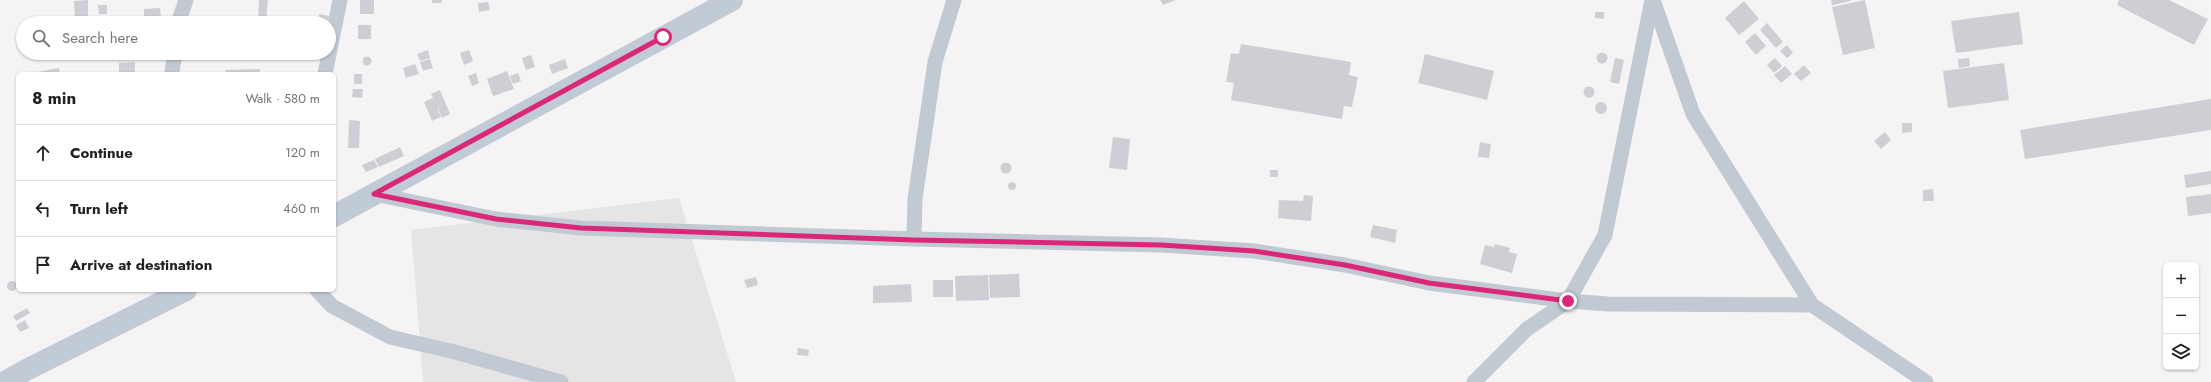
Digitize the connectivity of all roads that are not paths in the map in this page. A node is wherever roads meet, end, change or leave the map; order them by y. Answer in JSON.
{"nodes":[{"id":1,"x":186,"y":0,"type":"edge"},
{"id":2,"x":340,"y":0,"type":"edge"},
{"id":3,"x":732,"y":0,"type":"edge"},
{"id":4,"x":954,"y":0,"type":"edge"},
{"id":5,"x":1652,"y":0,"type":"edge"},
{"id":6,"x":180,"y":16,"type":"edge"},
{"id":7,"x":336,"y":20,"type":"edge"},
{"id":8,"x":173,"y":60,"type":"edge"},
{"id":9,"x":328,"y":60,"type":"edge"},
{"id":10,"x":172,"y":72,"type":"dead end"},
{"id":11,"x":325,"y":72,"type":"edge"},
{"id":12,"x":374,"y":194,"type":"junction"},
{"id":13,"x":336,"y":215,"type":"edge"},
{"id":14,"x":914,"y":240,"type":"junction"},
{"id":15,"x":182,"y":292,"type":"edge"},
{"id":16,"x":319,"y":292,"type":"edge"},
{"id":17,"x":1568,"y":301,"type":"junction"},
{"id":18,"x":1812,"y":305,"type":"junction"},
{"id":19,"x":5,"y":382,"type":"edge"},
{"id":20,"x":561,"y":382,"type":"edge"},
{"id":21,"x":1474,"y":382,"type":"edge"},
{"id":22,"x":1926,"y":382,"type":"edge"}],
"edges":[{"from":1,"to":6,"type":"street"},
{"from":2,"to":7,"type":"street"},
{"from":3,"to":12,"type":"main road"},
{"from":4,"to":14,"type":"street"},
{"from":5,"to":17,"type":"street"},
{"from":5,"to":18,"type":"street"},
{"from":8,"to":10,"type":"street"},
{"from":9,"to":11,"type":"street"},
{"from":12,"to":13,"type":"main road"},
{"from":12,"to":14,"type":"street"},
{"from":14,"to":17,"type":"street"},
{"from":15,"to":19,"type":"main road"},
{"from":16,"to":20,"type":"street"},
{"from":17,"to":18,"type":"street"},
{"from":17,"to":21,"type":"street"},
{"from":18,"to":22,"type":"street"}]}
